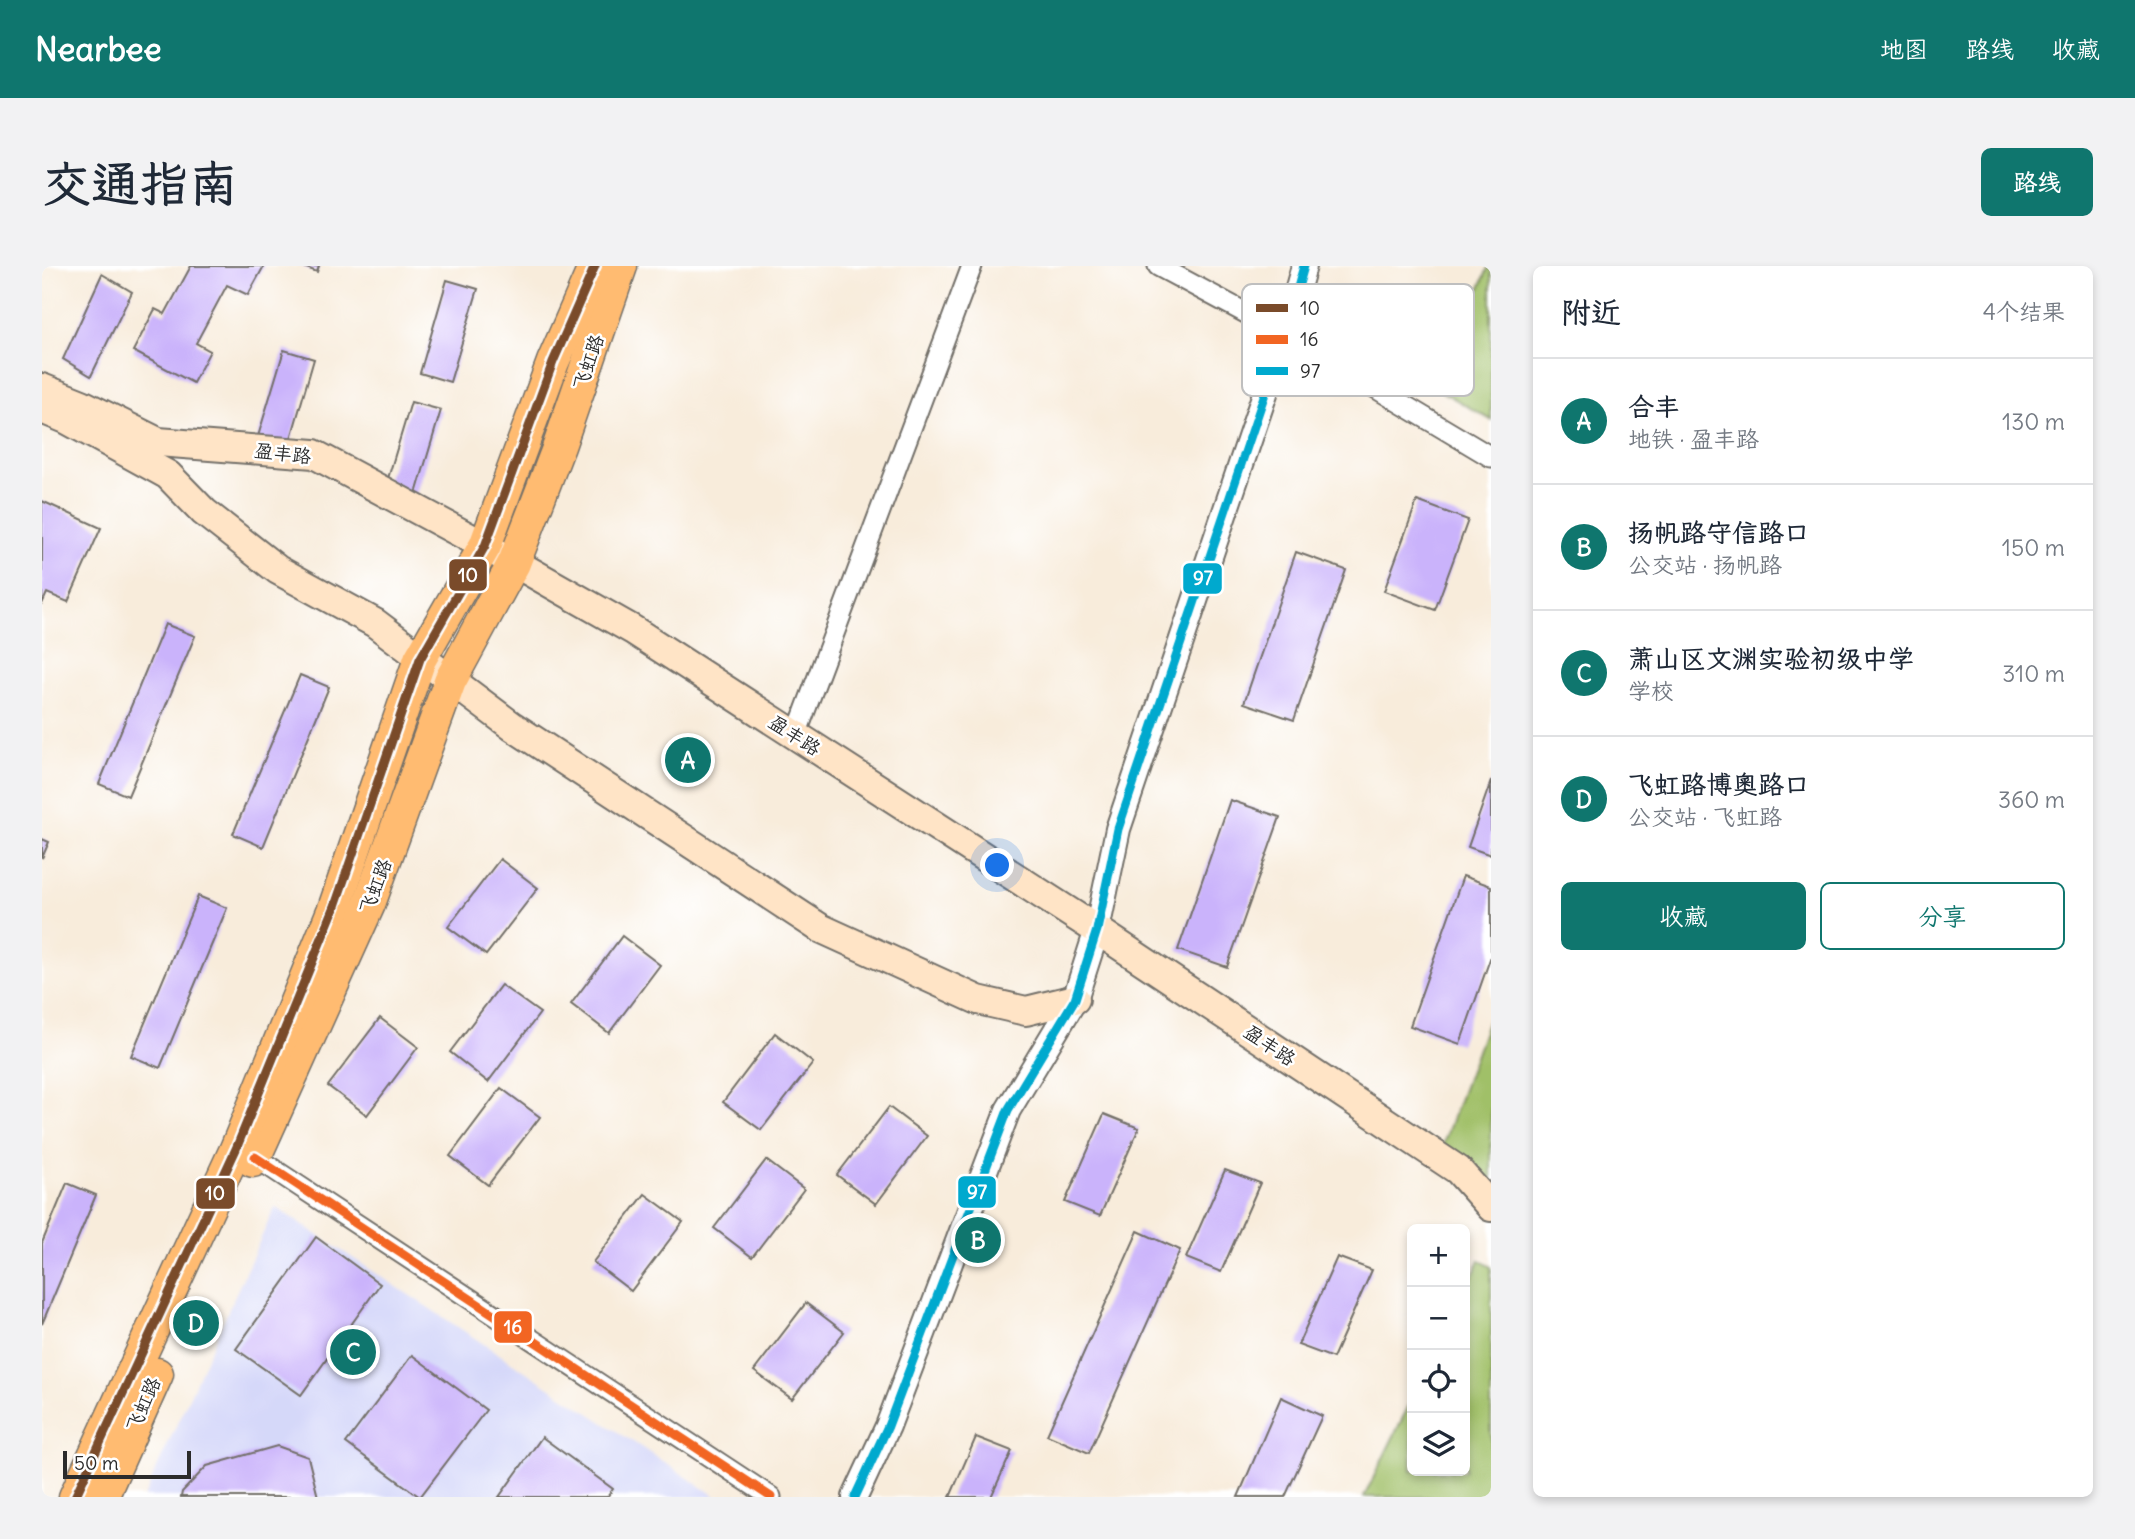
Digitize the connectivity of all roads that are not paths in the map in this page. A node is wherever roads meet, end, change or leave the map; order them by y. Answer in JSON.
{"nodes":[{"id":1,"x":595,"y":266,"type":"edge"},
{"id":2,"x":621,"y":266,"type":"edge"},
{"id":3,"x":972,"y":266,"type":"edge"},
{"id":4,"x":1158,"y":266,"type":"edge"},
{"id":5,"x":1304,"y":266,"type":"edge"},
{"id":6,"x":1299,"y":284,"type":"edge"},
{"id":7,"x":1242,"y":311,"type":"edge"},
{"id":8,"x":42,"y":388,"type":"edge"},
{"id":9,"x":1265,"y":396,"type":"edge"},
{"id":10,"x":1389,"y":396,"type":"edge"},
{"id":11,"x":42,"y":410,"type":"edge"},
{"id":12,"x":1491,"y":457,"type":"edge"},
{"id":13,"x":485,"y":546,"type":"junction"},
{"id":14,"x":514,"y":563,"type":"junction"},
{"id":15,"x":420,"y":659,"type":"junction"},
{"id":16,"x":450,"y":681,"type":"junction"},
{"id":17,"x":796,"y":735,"type":"junction"},
{"id":18,"x":1097,"y":930,"type":"junction"},
{"id":19,"x":1075,"y":999,"type":"junction"},
{"id":20,"x":255,"y":1157,"type":"junction"},
{"id":21,"x":1491,"y":1207,"type":"edge"},
{"id":22,"x":75,"y":1497,"type":"edge"},
{"id":23,"x":102,"y":1497,"type":"edge"},
{"id":24,"x":771,"y":1497,"type":"edge"},
{"id":25,"x":855,"y":1497,"type":"edge"}],
"edges":[{"from":1,"to":13,"type":"main road","name":"飞虹路"},
{"from":2,"to":14,"type":"main road","name":"飞虹路"},
{"from":3,"to":17,"type":"street"},
{"from":4,"to":7,"type":"street"},
{"from":5,"to":6,"type":"street"},
{"from":8,"to":13,"type":"main road","name":"盈丰路"},
{"from":9,"to":18,"type":"street"},
{"from":10,"to":12,"type":"street"},
{"from":11,"to":15,"type":"main road"},
{"from":13,"to":14,"type":"main road","name":"盈丰路"},
{"from":13,"to":15,"type":"main road","name":"飞虹路"},
{"from":14,"to":16,"type":"main road","name":"飞虹路"},
{"from":14,"to":17,"type":"main road","name":"盈丰路"},
{"from":15,"to":16,"type":"main road"},
{"from":15,"to":22,"type":"main road","name":"飞虹路"},
{"from":16,"to":19,"type":"main road"},
{"from":16,"to":20,"type":"main road","name":"飞虹路"},
{"from":17,"to":18,"type":"main road","name":"盈丰路"},
{"from":18,"to":19,"type":"street"},
{"from":18,"to":21,"type":"main road","name":"盈丰路"},
{"from":19,"to":25,"type":"street"},
{"from":20,"to":23,"type":"main road","name":"飞虹路"},
{"from":20,"to":24,"type":"street"}]}
